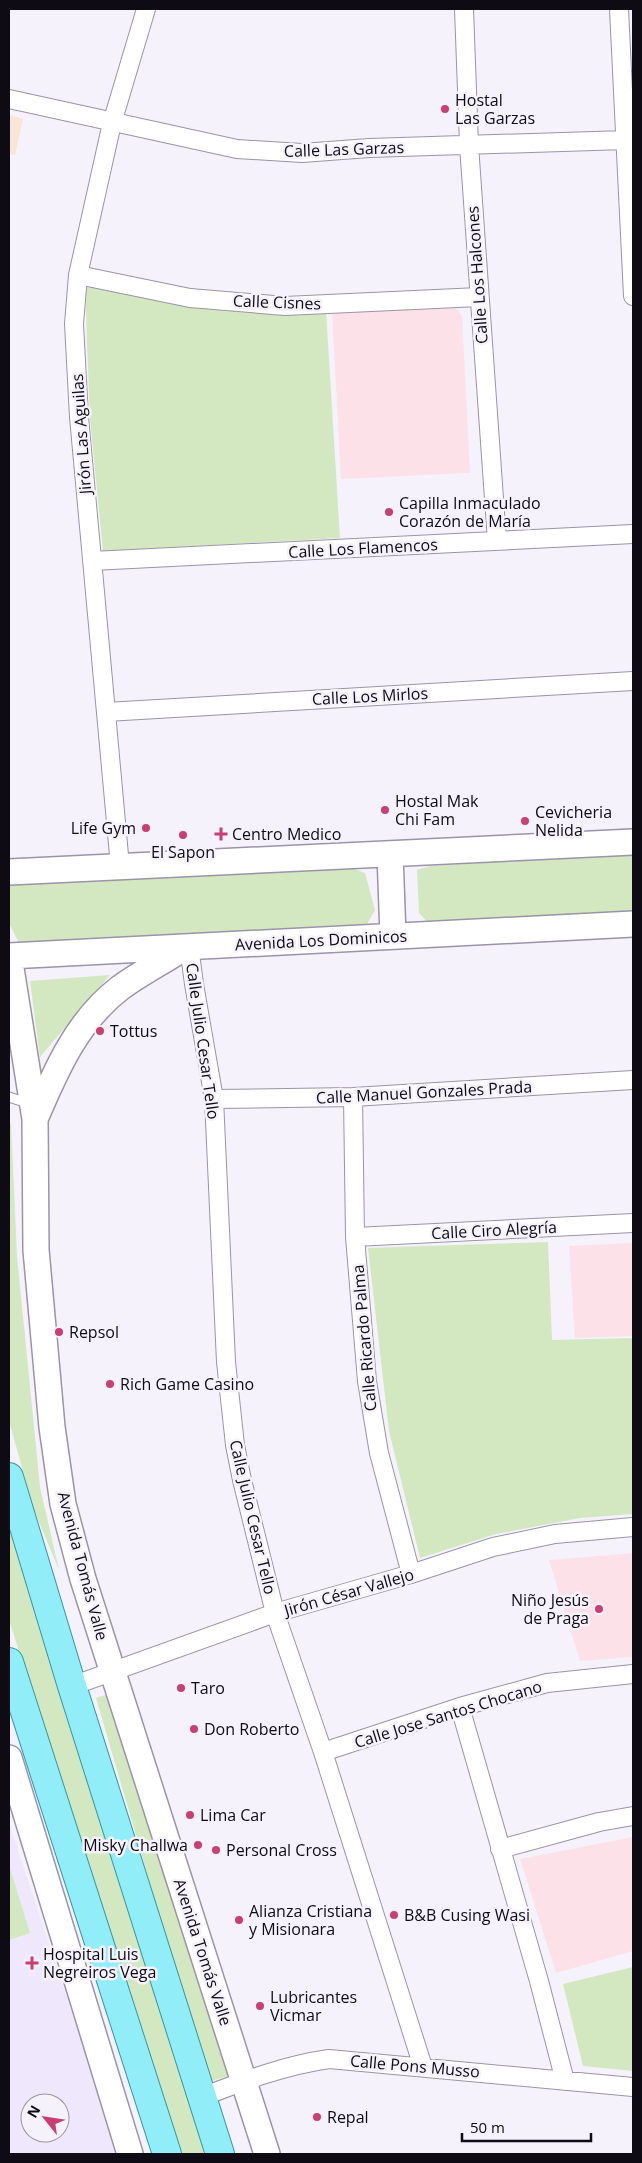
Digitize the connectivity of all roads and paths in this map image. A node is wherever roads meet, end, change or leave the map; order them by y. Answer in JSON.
{"nodes":[{"id":1,"x":146,"y":9,"type":"edge"},
{"id":2,"x":464,"y":9,"type":"edge"},
{"id":3,"x":618,"y":9,"type":"edge"},
{"id":4,"x":9,"y":99,"type":"edge"},
{"id":5,"x":112,"y":123,"type":"junction"},
{"id":6,"x":625,"y":140,"type":"junction"},
{"id":7,"x":469,"y":145,"type":"junction"},
{"id":8,"x":78,"y":275,"type":"junction"},
{"id":9,"x":633,"y":290,"type":"edge"},
{"id":10,"x":633,"y":296,"type":"edge"},
{"id":11,"x":479,"y":297,"type":"junction"},
{"id":12,"x":633,"y":534,"type":"edge"},
{"id":13,"x":497,"y":541,"type":"junction"},
{"id":14,"x":92,"y":562,"type":"junction"},
{"id":15,"x":633,"y":681,"type":"edge"},
{"id":16,"x":106,"y":712,"type":"junction"},
{"id":17,"x":633,"y":842,"type":"edge"},
{"id":18,"x":390,"y":854,"type":"junction"},
{"id":19,"x":120,"y":866,"type":"junction"},
{"id":20,"x":9,"y":872,"type":"edge"},
{"id":21,"x":633,"y":924,"type":"edge"},
{"id":22,"x":393,"y":936,"type":"junction"},
{"id":23,"x":188,"y":946,"type":"junction"},
{"id":24,"x":9,"y":956,"type":"edge"},
{"id":25,"x":12,"y":996,"type":"edge"},
{"id":26,"x":633,"y":1080,"type":"edge"},
{"id":27,"x":9,"y":1097,"type":"edge"},
{"id":28,"x":214,"y":1098,"type":"junction"},
{"id":29,"x":353,"y":1098,"type":"junction"},
{"id":30,"x":34,"y":1112,"type":"junction"},
{"id":31,"x":633,"y":1224,"type":"edge"},
{"id":32,"x":355,"y":1237,"type":"junction"},
{"id":33,"x":9,"y":1477,"type":"edge"},
{"id":34,"x":633,"y":1528,"type":"edge"},
{"id":35,"x":412,"y":1574,"type":"junction"},
{"id":36,"x":275,"y":1613,"type":"junction"},
{"id":37,"x":9,"y":1662,"type":"edge"},
{"id":38,"x":113,"y":1671,"type":"junction"},
{"id":39,"x":633,"y":1674,"type":"edge"},
{"id":40,"x":72,"y":1686,"type":"junction"},
{"id":41,"x":460,"y":1707,"type":"junction"},
{"id":42,"x":323,"y":1752,"type":"junction"},
{"id":43,"x":9,"y":1758,"type":"edge"},
{"id":44,"x":633,"y":1816,"type":"edge"},
{"id":45,"x":500,"y":1850,"type":"junction"},
{"id":46,"x":423,"y":2067,"type":"junction"},
{"id":47,"x":244,"y":2081,"type":"junction"},
{"id":48,"x":564,"y":2081,"type":"junction"},
{"id":49,"x":633,"y":2087,"type":"edge"},
{"id":50,"x":202,"y":2097,"type":"junction"},
{"id":51,"x":130,"y":2154,"type":"edge"},
{"id":52,"x":167,"y":2154,"type":"edge"},
{"id":53,"x":220,"y":2154,"type":"edge"},
{"id":54,"x":267,"y":2154,"type":"edge"}],
"edges":[{"from":1,"to":5,"type":"street","name":"Jirón Las Aguilas"},
{"from":2,"to":7,"type":"street","name":"Calle Los Halcones"},
{"from":3,"to":6,"type":"street"},
{"from":4,"to":5,"type":"street","name":"Calle Las Garzas"},
{"from":5,"to":7,"type":"street","name":"Calle Las Garzas"},
{"from":5,"to":8,"type":"street","name":"Jirón Las Aguilas"},
{"from":6,"to":7,"type":"street","name":"Calle Las Garzas"},
{"from":6,"to":9,"type":"street"},
{"from":7,"to":11,"type":"street","name":"Calle Los Halcones"},
{"from":8,"to":11,"type":"street","name":"Calle Cisnes"},
{"from":8,"to":14,"type":"street","name":"Jirón Las Aguilas"},
{"from":9,"to":10,"type":"street"},
{"from":11,"to":13,"type":"street","name":"Calle Los Halcones"},
{"from":12,"to":13,"type":"street","name":"Calle Los Flamencos"},
{"from":13,"to":14,"type":"street","name":"Calle Los Flamencos"},
{"from":14,"to":16,"type":"street","name":"Jirón Las Aguilas"},
{"from":15,"to":16,"type":"street","name":"Calle Los Mirlos"},
{"from":16,"to":19,"type":"street","name":"Jirón Las Aguilas"},
{"from":17,"to":18,"type":"main road"},
{"from":18,"to":19,"type":"main road"},
{"from":18,"to":22,"type":"main road"},
{"from":19,"to":20,"type":"main road"},
{"from":21,"to":22,"type":"main road","name":"Avenida Los Dominicos"},
{"from":22,"to":23,"type":"main road","name":"Avenida Los Dominicos"},
{"from":23,"to":24,"type":"main road","name":"Avenida Los Dominicos"},
{"from":23,"to":28,"type":"street","name":"Calle Julio Cesar Tello"},
{"from":23,"to":30,"type":"main road"},
{"from":24,"to":25,"type":"main road","name":"Avenida Tomás Valle"},
{"from":25,"to":30,"type":"main road","name":"Avenida Tomás Valle"},
{"from":26,"to":29,"type":"street","name":"Calle Manuel Gonzales Prada"},
{"from":27,"to":30,"type":"lane"},
{"from":28,"to":29,"type":"street","name":"Calle Manuel Gonzales Prada"},
{"from":28,"to":36,"type":"street","name":"Calle Julio Cesar Tello"},
{"from":29,"to":32,"type":"street","name":"Calle Ricardo Palma"},
{"from":30,"to":38,"type":"main road","name":"Avenida Tomás Valle"},
{"from":31,"to":32,"type":"street","name":"Calle Ciro Alegría"},
{"from":32,"to":35,"type":"street","name":"Calle Ricardo Palma"},
{"from":33,"to":40,"type":"main road"},
{"from":34,"to":35,"type":"street","name":"Jirón César Vallejo"},
{"from":35,"to":36,"type":"street","name":"Jirón César Vallejo"},
{"from":36,"to":38,"type":"street","name":"Jirón César Vallejo"},
{"from":36,"to":42,"type":"street","name":"Calle Julio Cesar Tello"},
{"from":37,"to":52,"type":"main road"},
{"from":38,"to":40,"type":"street","name":"Jirón César Vallejo"},
{"from":38,"to":47,"type":"main road","name":"Avenida Tomás Valle"},
{"from":39,"to":41,"type":"street","name":"Calle Jose Santos Chocano"},
{"from":40,"to":50,"type":"main road"},
{"from":41,"to":42,"type":"street","name":"Calle Jose Santos Chocano"},
{"from":41,"to":45,"type":"street"},
{"from":42,"to":46,"type":"street","name":"Calle Julio Cesar Tello"},
{"from":43,"to":51,"type":"main road"},
{"from":44,"to":45,"type":"street"},
{"from":45,"to":48,"type":"street"},
{"from":46,"to":47,"type":"street","name":"Calle Pons Musso"},
{"from":46,"to":48,"type":"street","name":"Calle Pons Musso"},
{"from":47,"to":50,"type":"street","name":"Calle Pons Musso"},
{"from":47,"to":54,"type":"main road","name":"Avenida Tomás Valle"},
{"from":48,"to":49,"type":"street","name":"Calle Pons Musso"},
{"from":50,"to":53,"type":"main road"}]}
